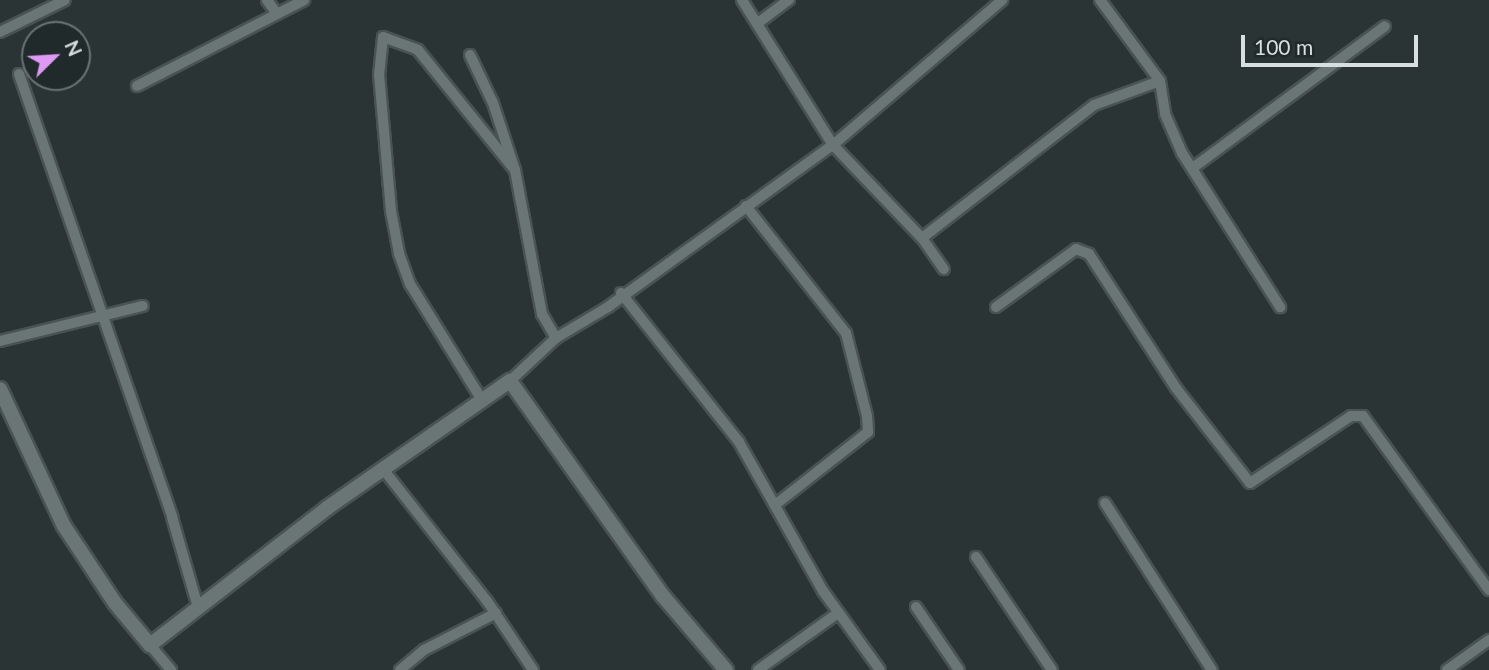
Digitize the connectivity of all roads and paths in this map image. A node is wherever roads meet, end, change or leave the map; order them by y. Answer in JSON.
{"nodes":[{"id":1,"x":65,"y":0,"type":"edge"},
{"id":2,"x":267,"y":0,"type":"edge"},
{"id":3,"x":304,"y":0,"type":"edge"},
{"id":4,"x":742,"y":0,"type":"edge"},
{"id":5,"x":789,"y":0,"type":"edge"},
{"id":6,"x":1002,"y":0,"type":"edge"},
{"id":7,"x":1100,"y":0,"type":"edge"},
{"id":8,"x":277,"y":14,"type":"junction"},
{"id":9,"x":758,"y":23,"type":"junction"},
{"id":10,"x":1385,"y":26,"type":"dead end"},
{"id":11,"x":0,"y":32,"type":"edge"},
{"id":12,"x":470,"y":55,"type":"dead end"},
{"id":13,"x":19,"y":74,"type":"dead end"},
{"id":14,"x":1160,"y":81,"type":"junction"},
{"id":15,"x":137,"y":86,"type":"dead end"},
{"id":16,"x":833,"y":145,"type":"junction"},
{"id":17,"x":1194,"y":167,"type":"junction"},
{"id":18,"x":514,"y":170,"type":"junction"},
{"id":19,"x":747,"y":206,"type":"junction"},
{"id":20,"x":922,"y":237,"type":"junction"},
{"id":21,"x":944,"y":269,"type":"dead end"},
{"id":22,"x":621,"y":293,"type":"junction"},
{"id":23,"x":143,"y":306,"type":"dead end"},
{"id":24,"x":996,"y":307,"type":"dead end"},
{"id":25,"x":1279,"y":307,"type":"dead end"},
{"id":26,"x":101,"y":316,"type":"junction"},
{"id":27,"x":556,"y":338,"type":"junction"},
{"id":28,"x":0,"y":341,"type":"edge"},
{"id":29,"x":510,"y":381,"type":"junction"},
{"id":30,"x":0,"y":389,"type":"edge"},
{"id":31,"x":482,"y":400,"type":"junction"},
{"id":32,"x":383,"y":469,"type":"junction"},
{"id":33,"x":1105,"y":503,"type":"dead end"},
{"id":34,"x":775,"y":505,"type":"junction"},
{"id":35,"x":976,"y":557,"type":"dead end"},
{"id":36,"x":1489,"y":590,"type":"edge"},
{"id":37,"x":198,"y":607,"type":"junction"},
{"id":38,"x":916,"y":607,"type":"dead end"},
{"id":39,"x":496,"y":613,"type":"junction"},
{"id":40,"x":838,"y":613,"type":"junction"},
{"id":41,"x":1489,"y":640,"type":"edge"},
{"id":42,"x":149,"y":645,"type":"junction"},
{"id":43,"x":1208,"y":668,"type":"edge"},
{"id":44,"x":171,"y":670,"type":"edge"},
{"id":45,"x":400,"y":670,"type":"edge"},
{"id":46,"x":533,"y":670,"type":"edge"},
{"id":47,"x":726,"y":670,"type":"edge"},
{"id":48,"x":758,"y":670,"type":"edge"},
{"id":49,"x":880,"y":670,"type":"edge"},
{"id":50,"x":959,"y":670,"type":"edge"},
{"id":51,"x":1052,"y":670,"type":"edge"},
{"id":52,"x":1447,"y":670,"type":"edge"}],
"edges":[{"from":1,"to":11,"type":"street"},
{"from":2,"to":8,"type":"street"},
{"from":3,"to":8,"type":"street"},
{"from":4,"to":9,"type":"street"},
{"from":5,"to":9,"type":"street"},
{"from":6,"to":16,"type":"street"},
{"from":7,"to":14,"type":"street"},
{"from":8,"to":15,"type":"street"},
{"from":9,"to":16,"type":"street"},
{"from":10,"to":17,"type":"street"},
{"from":12,"to":18,"type":"street"},
{"from":13,"to":26,"type":"street"},
{"from":14,"to":17,"type":"street"},
{"from":14,"to":20,"type":"street"},
{"from":16,"to":19,"type":"street"},
{"from":16,"to":20,"type":"street"},
{"from":17,"to":25,"type":"street"},
{"from":18,"to":27,"type":"street"},
{"from":18,"to":31,"type":"street"},
{"from":19,"to":22,"type":"street"},
{"from":19,"to":34,"type":"street"},
{"from":20,"to":21,"type":"street"},
{"from":22,"to":27,"type":"street"},
{"from":22,"to":34,"type":"street"},
{"from":23,"to":26,"type":"street"},
{"from":24,"to":36,"type":"street"},
{"from":26,"to":28,"type":"street"},
{"from":26,"to":37,"type":"street"},
{"from":27,"to":29,"type":"street"},
{"from":29,"to":31,"type":"street"},
{"from":29,"to":47,"type":"street"},
{"from":30,"to":42,"type":"street"},
{"from":31,"to":32,"type":"street"},
{"from":32,"to":37,"type":"street"},
{"from":32,"to":39,"type":"street"},
{"from":33,"to":43,"type":"street"},
{"from":34,"to":40,"type":"street"},
{"from":35,"to":51,"type":"street"},
{"from":37,"to":42,"type":"street"},
{"from":38,"to":50,"type":"street"},
{"from":39,"to":45,"type":"street"},
{"from":39,"to":46,"type":"street"},
{"from":40,"to":48,"type":"street"},
{"from":40,"to":49,"type":"street"},
{"from":41,"to":52,"type":"street"},
{"from":42,"to":44,"type":"street"}]}
